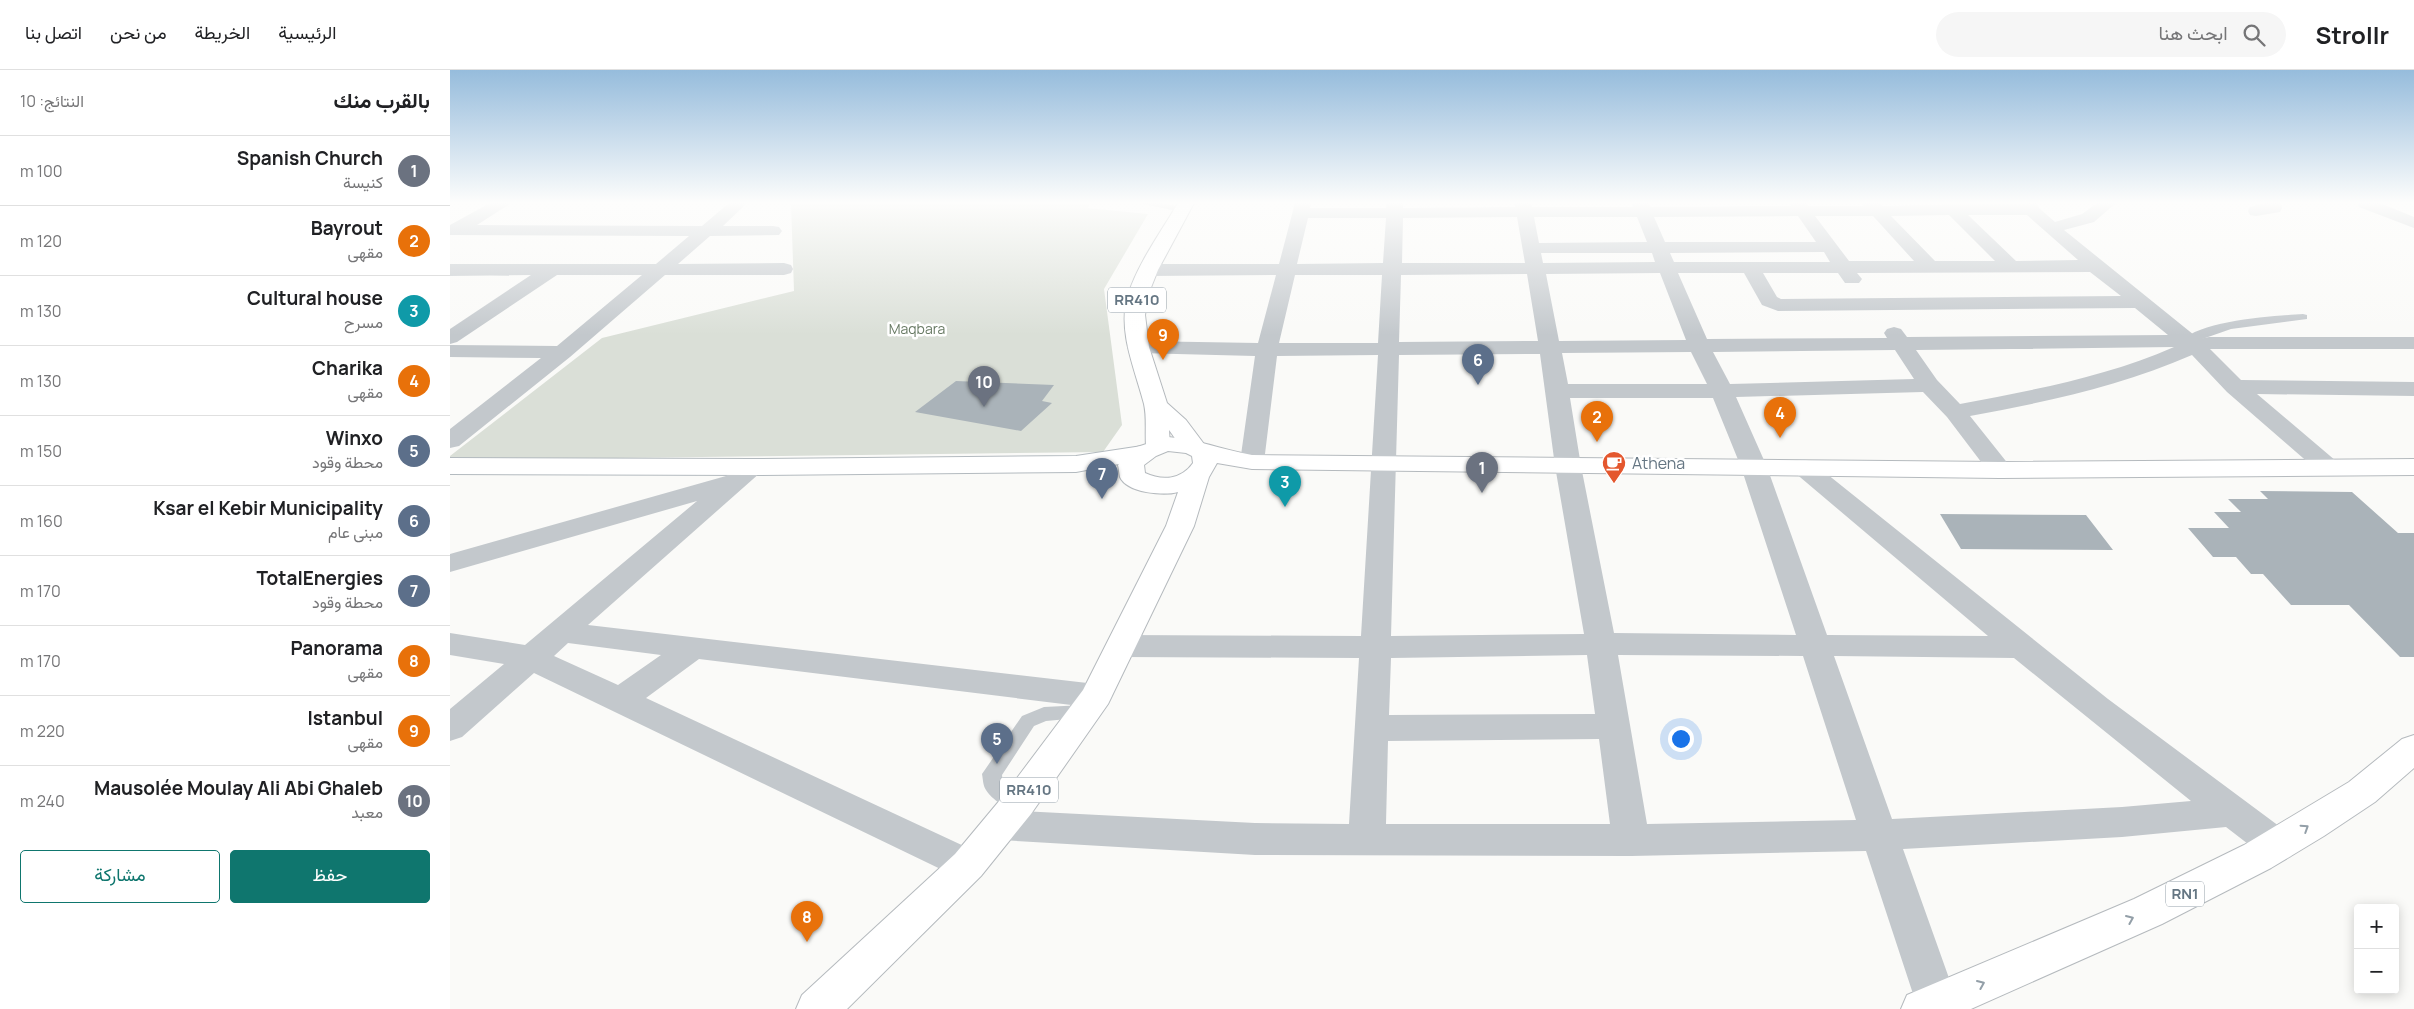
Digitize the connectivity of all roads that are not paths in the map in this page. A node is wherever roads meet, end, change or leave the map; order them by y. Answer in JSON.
{"nodes":[{"id":1,"x":688,"y":247,"type":"edge"},
{"id":2,"x":1162,"y":247,"type":"edge"},
{"id":3,"x":1291,"y":247,"type":"edge"},
{"id":4,"x":1393,"y":247,"type":"edge"},
{"id":5,"x":1477,"y":247,"type":"edge"},
{"id":6,"x":1534,"y":247,"type":"edge"},
{"id":7,"x":1606,"y":247,"type":"edge"},
{"id":8,"x":1657,"y":247,"type":"edge"},
{"id":9,"x":1828,"y":247,"type":"joint"},
{"id":10,"x":1910,"y":247,"type":"edge"},
{"id":11,"x":1991,"y":247,"type":"edge"},
{"id":12,"x":2074,"y":247,"type":"edge"},
{"id":13,"x":1662,"y":258,"type":"junction"},
{"id":14,"x":2095,"y":266,"type":"junction"},
{"id":15,"x":2012,"y":267,"type":"junction"},
{"id":16,"x":1844,"y":268,"type":"junction"},
{"id":17,"x":1930,"y":268,"type":"junction"},
{"id":18,"x":784,"y":269,"type":"dead end"},
{"id":19,"x":1751,"y":269,"type":"junction"},
{"id":20,"x":450,"y":270,"type":"edge"},
{"id":21,"x":472,"y":270,"type":"junction"},
{"id":22,"x":552,"y":270,"type":"junction"},
{"id":23,"x":660,"y":270,"type":"junction"},
{"id":24,"x":1149,"y":270,"type":"junction"},
{"id":25,"x":1285,"y":270,"type":"junction"},
{"id":26,"x":1392,"y":270,"type":"junction"},
{"id":27,"x":450,"y":283,"type":"edge"},
{"id":28,"x":2140,"y":302,"type":"junction"},
{"id":29,"x":1873,"y":306,"type":"junction"},
{"id":30,"x":2303,"y":317,"type":"dead end"},
{"id":31,"x":450,"y":338,"type":"edge"},
{"id":32,"x":2414,"y":343,"type":"edge"},
{"id":33,"x":2191,"y":344,"type":"junction"},
{"id":34,"x":1903,"y":345,"type":"junction"},
{"id":35,"x":1549,"y":346,"type":"junction"},
{"id":36,"x":1699,"y":346,"type":"junction"},
{"id":37,"x":1138,"y":347,"type":"junction"},
{"id":38,"x":1390,"y":348,"type":"junction"},
{"id":39,"x":1267,"y":350,"type":"junction"},
{"id":40,"x":450,"y":351,"type":"edge"},
{"id":41,"x":562,"y":352,"type":"junction"},
{"id":42,"x":1929,"y":385,"type":"junction"},
{"id":43,"x":2236,"y":387,"type":"junction"},
{"id":44,"x":2414,"y":389,"type":"edge"},
{"id":45,"x":1558,"y":391,"type":"junction"},
{"id":46,"x":1722,"y":391,"type":"junction"},
{"id":47,"x":1156,"y":406,"type":"junction"},
{"id":48,"x":1955,"y":412,"type":"junction"},
{"id":49,"x":450,"y":441,"type":"edge"},
{"id":50,"x":1150,"y":449,"type":"junction"},
{"id":51,"x":1199,"y":462,"type":"junction"},
{"id":52,"x":1252,"y":462,"type":"junction"},
{"id":53,"x":1076,"y":464,"type":"junction"},
{"id":54,"x":1384,"y":464,"type":"junction"},
{"id":55,"x":450,"y":466,"type":"edge"},
{"id":56,"x":1568,"y":466,"type":"junction"},
{"id":57,"x":2327,"y":466,"type":"junction"},
{"id":58,"x":1754,"y":467,"type":"junction"},
{"id":59,"x":1803,"y":467,"type":"junction"},
{"id":60,"x":2414,"y":467,"type":"edge"},
{"id":61,"x":2000,"y":470,"type":"junction"},
{"id":62,"x":744,"y":474,"type":"junction"},
{"id":63,"x":1133,"y":477,"type":"junction"},
{"id":64,"x":1161,"y":486,"type":"junction"},
{"id":65,"x":1180,"y":526,"type":"junction"},
{"id":66,"x":450,"y":563,"type":"edge"},
{"id":67,"x":559,"y":632,"type":"junction"},
{"id":68,"x":450,"y":644,"type":"edge"},
{"id":69,"x":1601,"y":644,"type":"junction"},
{"id":70,"x":1122,"y":646,"type":"junction"},
{"id":71,"x":1374,"y":647,"type":"junction"},
{"id":72,"x":693,"y":648,"type":"junction"},
{"id":73,"x":1817,"y":648,"type":"junction"},
{"id":74,"x":2021,"y":648,"type":"junction"},
{"id":75,"x":529,"y":657,"type":"junction"},
{"id":76,"x":620,"y":700,"type":"junction"},
{"id":77,"x":1090,"y":704,"type":"junction"},
{"id":78,"x":1614,"y":726,"type":"junction"},
{"id":79,"x":450,"y":728,"type":"edge"},
{"id":80,"x":1371,"y":728,"type":"junction"},
{"id":81,"x":2414,"y":748,"type":"edge"},
{"id":82,"x":2231,"y":812,"type":"junction"},
{"id":83,"x":1009,"y":815,"type":"junction"},
{"id":84,"x":1881,"y":835,"type":"junction"},
{"id":85,"x":1366,"y":839,"type":"junction"},
{"id":86,"x":1632,"y":840,"type":"junction"},
{"id":87,"x":2278,"y":846,"type":"junction"},
{"id":88,"x":968,"y":865,"type":"junction"},
{"id":89,"x":1932,"y":1007,"type":"edge"},
{"id":90,"x":818,"y":1009,"type":"edge"}],
"edges":[{"from":1,"to":23,"type":"street"},
{"from":2,"to":24,"type":"main road","number":"RR410"},
{"from":3,"to":25,"type":"street"},
{"from":4,"to":26,"type":"street"},
{"from":5,"to":26,"type":"street"},
{"from":6,"to":35,"type":"street"},
{"from":7,"to":13,"type":"street"},
{"from":8,"to":13,"type":"street"},
{"from":9,"to":13,"type":"street"},
{"from":9,"to":16,"type":"street"},
{"from":10,"to":17,"type":"street"},
{"from":11,"to":15,"type":"street"},
{"from":12,"to":14,"type":"street"},
{"from":13,"to":19,"type":"street"},
{"from":13,"to":36,"type":"street"},
{"from":14,"to":15,"type":"street"},
{"from":14,"to":28,"type":"street"},
{"from":15,"to":17,"type":"street"},
{"from":16,"to":17,"type":"street"},
{"from":16,"to":19,"type":"street"},
{"from":16,"to":29,"type":"street"},
{"from":18,"to":23,"type":"street"},
{"from":19,"to":29,"type":"street"},
{"from":20,"to":21,"type":"street"},
{"from":21,"to":22,"type":"street"},
{"from":21,"to":27,"type":"street"},
{"from":22,"to":23,"type":"street"},
{"from":22,"to":31,"type":"street"},
{"from":23,"to":41,"type":"street"},
{"from":24,"to":25,"type":"street"},
{"from":24,"to":37,"type":"main road","number":"RR410"},
{"from":25,"to":26,"type":"street"},
{"from":25,"to":39,"type":"street"},
{"from":26,"to":38,"type":"street"},
{"from":28,"to":29,"type":"street"},
{"from":28,"to":33,"type":"street"},
{"from":29,"to":34,"type":"street"},
{"from":30,"to":33,"type":"lane"},
{"from":32,"to":33,"type":"street"},
{"from":33,"to":34,"type":"street"},
{"from":33,"to":43,"type":"street"},
{"from":33,"to":48,"type":"street"},
{"from":34,"to":36,"type":"street"},
{"from":34,"to":42,"type":"street"},
{"from":35,"to":36,"type":"street"},
{"from":35,"to":38,"type":"street"},
{"from":35,"to":45,"type":"street"},
{"from":36,"to":46,"type":"street"},
{"from":37,"to":39,"type":"street"},
{"from":37,"to":47,"type":"main road","number":"RR410"},
{"from":38,"to":39,"type":"street"},
{"from":38,"to":54,"type":"street"},
{"from":39,"to":52,"type":"street"},
{"from":40,"to":41,"type":"street"},
{"from":41,"to":49,"type":"street"},
{"from":42,"to":46,"type":"street"},
{"from":42,"to":48,"type":"street"},
{"from":43,"to":44,"type":"street"},
{"from":43,"to":57,"type":"street"},
{"from":45,"to":46,"type":"street"},
{"from":45,"to":56,"type":"street"},
{"from":46,"to":58,"type":"street"},
{"from":47,"to":50,"type":"main road","number":"RR410"},
{"from":47,"to":51,"type":"main road"},
{"from":48,"to":61,"type":"street"},
{"from":50,"to":51,"type":"main road"},
{"from":50,"to":53,"type":"main road"},
{"from":50,"to":63,"type":"main road","number":"RR410"},
{"from":51,"to":52,"type":"main road"},
{"from":51,"to":64,"type":"main road"},
{"from":51,"to":65,"type":"main road","number":"RR410"},
{"from":52,"to":54,"type":"main road"},
{"from":53,"to":62,"type":"main road"},
{"from":53,"to":63,"type":"main road"},
{"from":54,"to":56,"type":"main road"},
{"from":54,"to":71,"type":"street"},
{"from":55,"to":62,"type":"main road"},
{"from":56,"to":58,"type":"main road"},
{"from":56,"to":69,"type":"street"},
{"from":57,"to":60,"type":"main road"},
{"from":57,"to":61,"type":"main road"},
{"from":58,"to":59,"type":"main road"},
{"from":58,"to":73,"type":"street"},
{"from":59,"to":61,"type":"main road"},
{"from":59,"to":74,"type":"street"},
{"from":62,"to":66,"type":"street"},
{"from":62,"to":67,"type":"street"},
{"from":63,"to":64,"type":"main road"},
{"from":64,"to":65,"type":"main road"},
{"from":65,"to":70,"type":"main road","number":"RR410"},
{"from":67,"to":72,"type":"street"},
{"from":67,"to":75,"type":"street"},
{"from":68,"to":75,"type":"street"},
{"from":69,"to":71,"type":"street"},
{"from":69,"to":73,"type":"street"},
{"from":69,"to":78,"type":"street"},
{"from":70,"to":71,"type":"street"},
{"from":70,"to":77,"type":"main road","number":"RR410"},
{"from":71,"to":80,"type":"street"},
{"from":72,"to":76,"type":"street"},
{"from":72,"to":77,"type":"street"},
{"from":73,"to":74,"type":"street"},
{"from":73,"to":84,"type":"street"},
{"from":74,"to":82,"type":"street"},
{"from":75,"to":76,"type":"street"},
{"from":75,"to":79,"type":"street"},
{"from":76,"to":88,"type":"street"},
{"from":77,"to":83,"type":"main road","number":"RR410"},
{"from":78,"to":80,"type":"street"},
{"from":78,"to":86,"type":"street"},
{"from":80,"to":85,"type":"street"},
{"from":87,"to":81,"type":"main road","number":"RN1","one_way":true},
{"from":82,"to":84,"type":"street"},
{"from":82,"to":87,"type":"street"},
{"from":83,"to":85,"type":"street"},
{"from":83,"to":88,"type":"main road","number":"RR410"},
{"from":84,"to":86,"type":"street"},
{"from":84,"to":89,"type":"street"},
{"from":85,"to":86,"type":"street"},
{"from":89,"to":87,"type":"main road","number":"RN1","one_way":true},
{"from":88,"to":90,"type":"main road","number":"RR410"}]}
